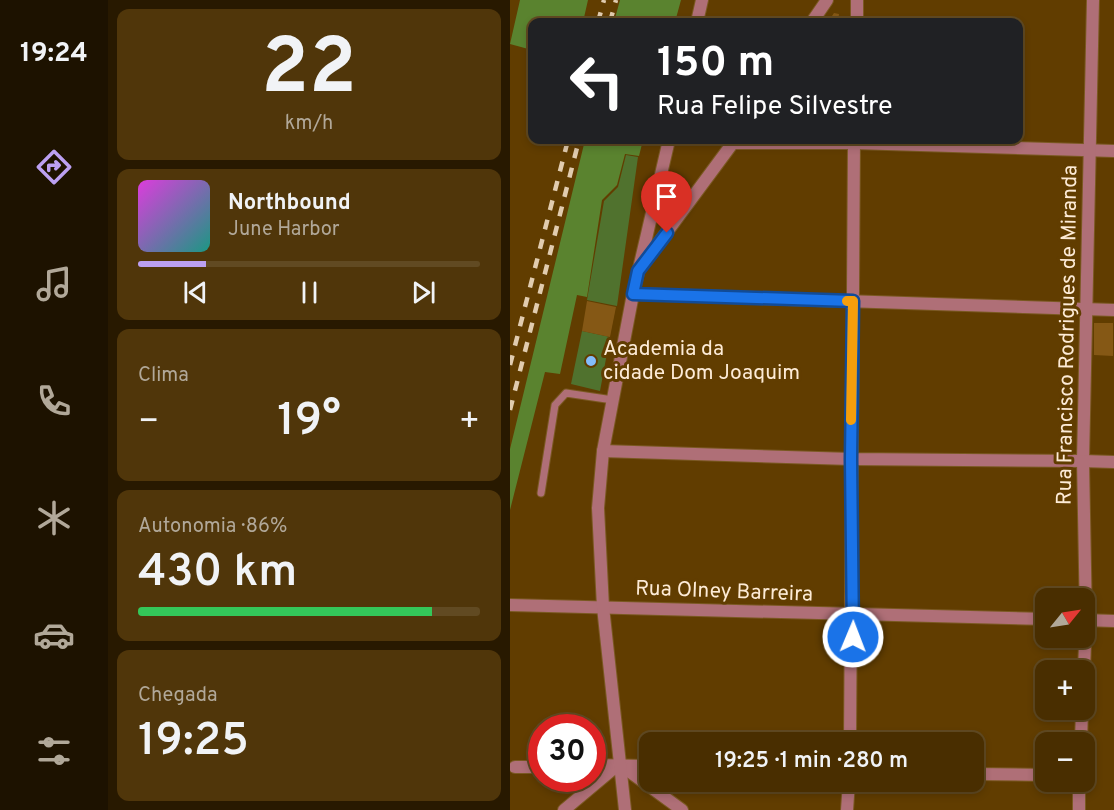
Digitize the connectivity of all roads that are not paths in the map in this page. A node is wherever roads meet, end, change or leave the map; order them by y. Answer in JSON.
{"nodes":[{"id":1,"x":702,"y":0,"type":"edge"},
{"id":2,"x":827,"y":0,"type":"edge"},
{"id":3,"x":857,"y":0,"type":"edge"},
{"id":4,"x":1094,"y":0,"type":"edge"},
{"id":5,"x":698,"y":18,"type":"edge"},
{"id":6,"x":815,"y":18,"type":"edge"},
{"id":7,"x":856,"y":18,"type":"edge"},
{"id":8,"x":668,"y":144,"type":"edge"},
{"id":9,"x":732,"y":144,"type":"edge"},
{"id":10,"x":854,"y":144,"type":"edge"},
{"id":11,"x":925,"y":144,"type":"edge"},
{"id":12,"x":1091,"y":151,"type":"junction"},
{"id":13,"x":1114,"y":151,"type":"edge"},
{"id":14,"x":638,"y":271,"type":"junction"},
{"id":15,"x":633,"y":294,"type":"junction"},
{"id":16,"x":853,"y":301,"type":"junction"},
{"id":17,"x":1086,"y":310,"type":"junction"},
{"id":18,"x":1114,"y":310,"type":"edge"},
{"id":19,"x":613,"y":400,"type":"junction"},
{"id":20,"x":603,"y":451,"type":"junction"},
{"id":21,"x":851,"y":459,"type":"junction"},
{"id":22,"x":1083,"y":461,"type":"junction"},
{"id":23,"x":1114,"y":462,"type":"edge"},
{"id":24,"x":541,"y":493,"type":"dead end"},
{"id":25,"x":1085,"y":588,"type":"edge"},
{"id":26,"x":510,"y":605,"type":"edge"},
{"id":27,"x":603,"y":607,"type":"junction"},
{"id":28,"x":853,"y":616,"type":"junction"},
{"id":29,"x":1035,"y":620,"type":"edge"},
{"id":30,"x":1095,"y":620,"type":"edge"},
{"id":31,"x":1114,"y":621,"type":"edge"},
{"id":32,"x":850,"y":732,"type":"edge"},
{"id":33,"x":606,"y":765,"type":"edge"},
{"id":34,"x":619,"y":765,"type":"junction"},
{"id":35,"x":639,"y":766,"type":"edge"},
{"id":36,"x":515,"y":768,"type":"dead end"},
{"id":37,"x":528,"y":768,"type":"edge"},
{"id":38,"x":984,"y":774,"type":"edge"},
{"id":39,"x":1035,"y":775,"type":"edge"},
{"id":40,"x":849,"y":792,"type":"edge"},
{"id":41,"x":1079,"y":792,"type":"edge"},
{"id":42,"x":564,"y":810,"type":"edge"},
{"id":43,"x":625,"y":810,"type":"edge"},
{"id":44,"x":682,"y":810,"type":"edge"},
{"id":45,"x":848,"y":810,"type":"edge"},
{"id":46,"x":1079,"y":810,"type":"edge"}],
"edges":[{"from":1,"to":5,"type":"street"},
{"from":2,"to":6,"type":"street"},
{"from":3,"to":7,"type":"street"},
{"from":4,"to":12,"type":"street","name":"Rua Francisco Rodrigues de Miranda"},
{"from":8,"to":14,"type":"street"},
{"from":9,"to":14,"type":"street"},
{"from":10,"to":16,"type":"street"},
{"from":11,"to":12,"type":"street"},
{"from":12,"to":13,"type":"street"},
{"from":12,"to":17,"type":"street","name":"Rua Francisco Rodrigues de Miranda"},
{"from":14,"to":15,"type":"street"},
{"from":15,"to":16,"type":"street"},
{"from":15,"to":19,"type":"street"},
{"from":16,"to":17,"type":"street"},
{"from":16,"to":21,"type":"street"},
{"from":17,"to":18,"type":"street"},
{"from":17,"to":22,"type":"street","name":"Rua Francisco Rodrigues de Miranda"},
{"from":19,"to":20,"type":"street"},
{"from":19,"to":24,"type":"lane"},
{"from":20,"to":21,"type":"street"},
{"from":20,"to":27,"type":"street"},
{"from":21,"to":22,"type":"street"},
{"from":21,"to":28,"type":"street"},
{"from":22,"to":23,"type":"street"},
{"from":22,"to":25,"type":"street","name":"Rua Francisco Rodrigues de Miranda"},
{"from":26,"to":27,"type":"street","name":"Rua Olney Barreira"},
{"from":27,"to":28,"type":"street","name":"Rua Olney Barreira"},
{"from":27,"to":34,"type":"street"},
{"from":28,"to":29,"type":"street","name":"Rua Olney Barreira"},
{"from":28,"to":32,"type":"street"},
{"from":30,"to":31,"type":"street"},
{"from":33,"to":34,"type":"street"},
{"from":34,"to":35,"type":"street"},
{"from":34,"to":42,"type":"street"},
{"from":34,"to":43,"type":"street"},
{"from":34,"to":44,"type":"street"},
{"from":36,"to":37,"type":"street"},
{"from":38,"to":39,"type":"street"},
{"from":40,"to":45,"type":"street"},
{"from":41,"to":46,"type":"street"}]}
